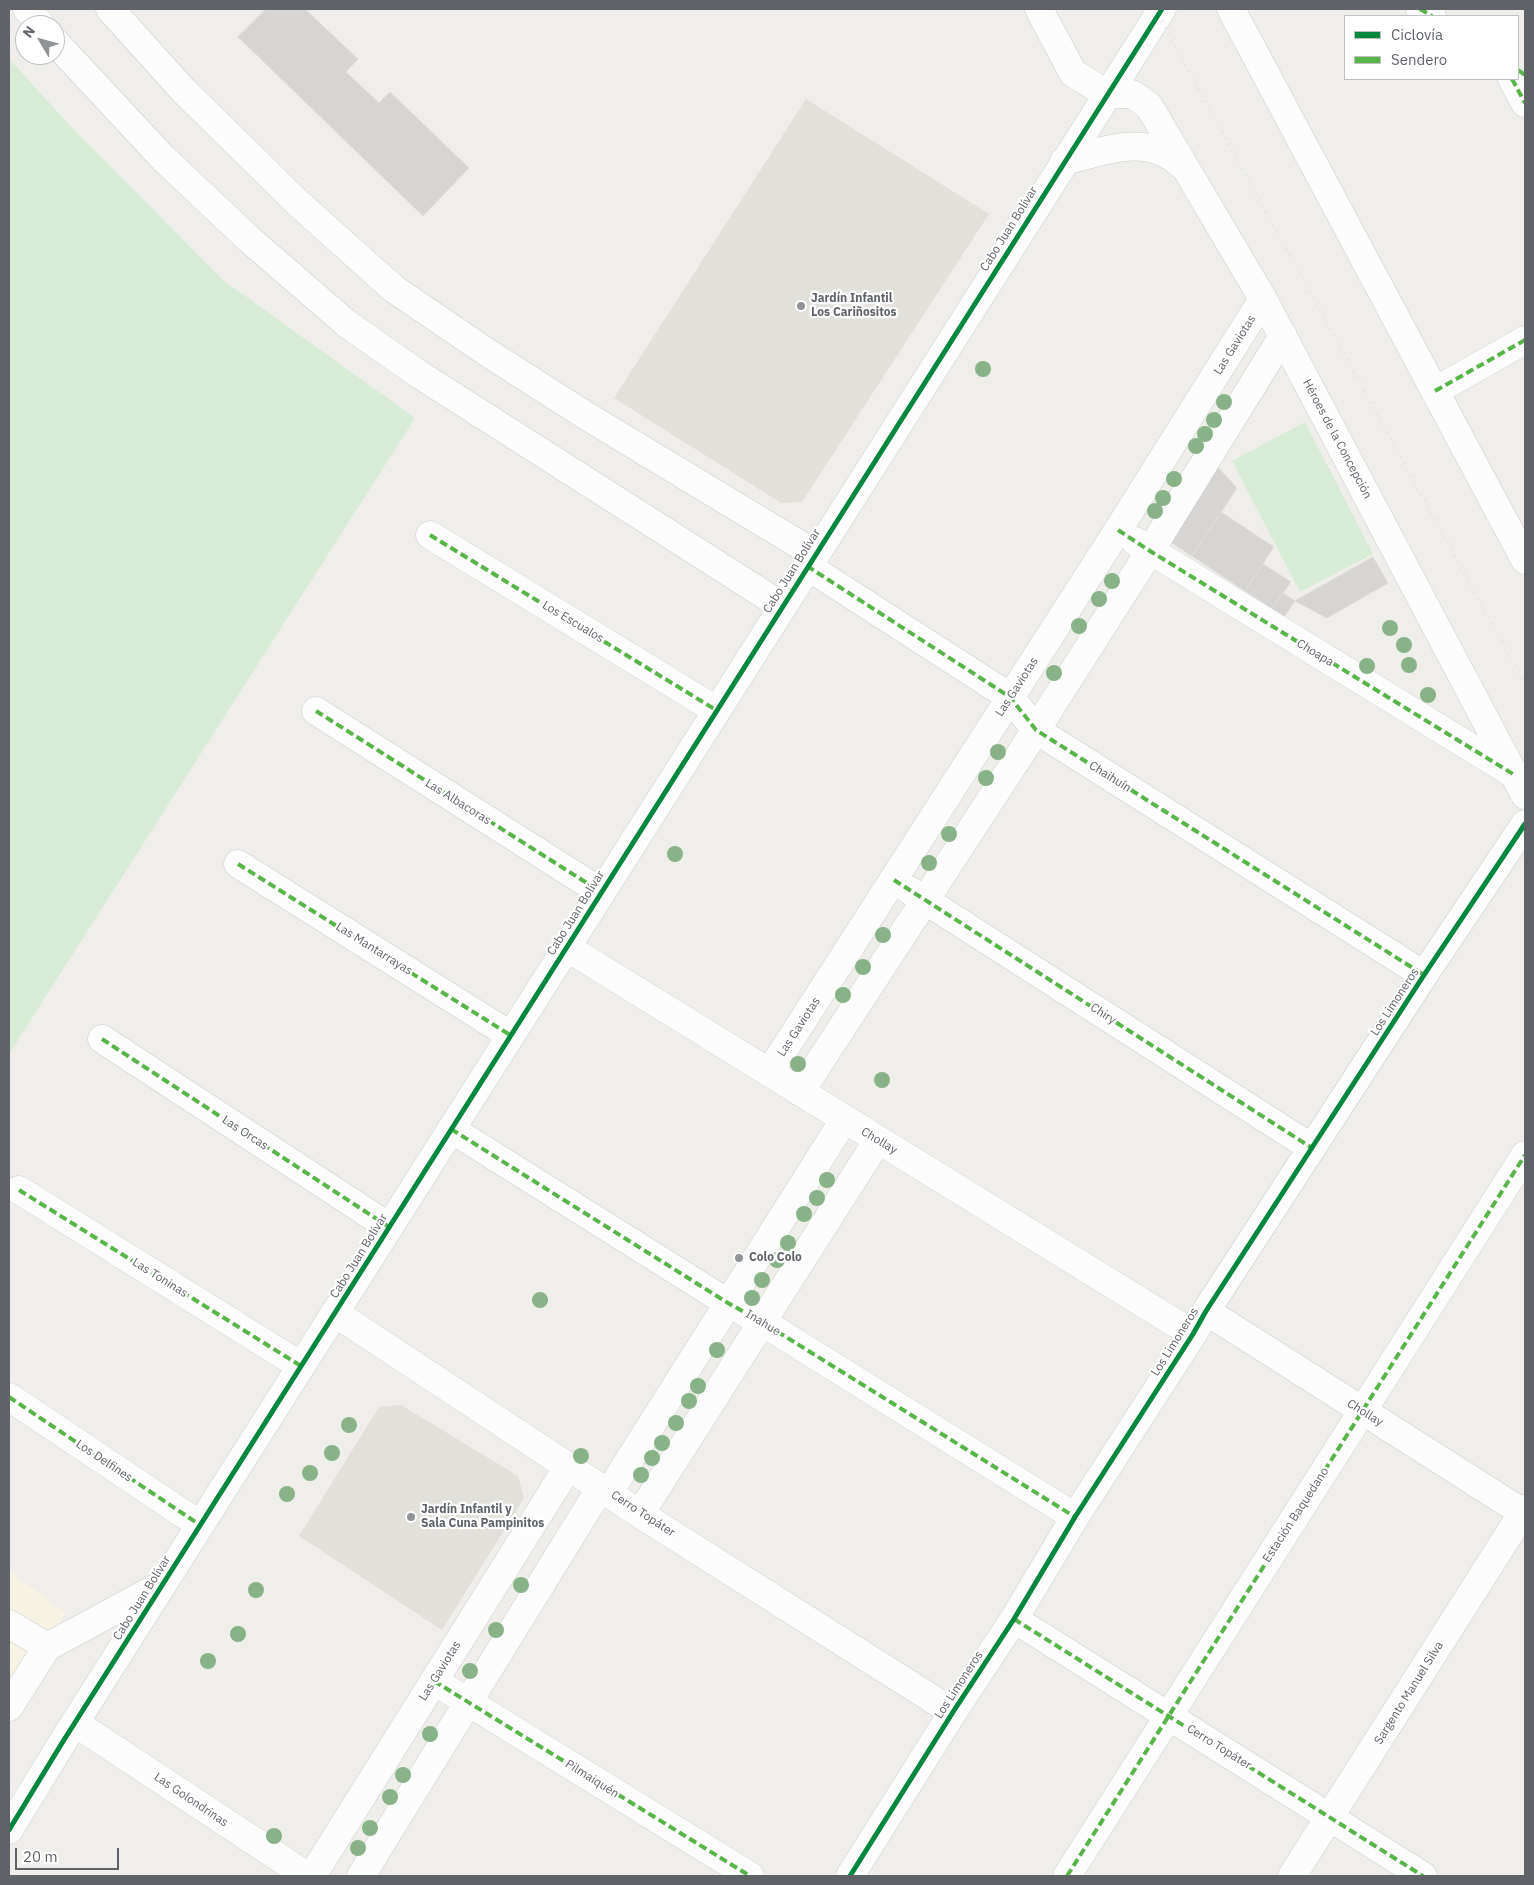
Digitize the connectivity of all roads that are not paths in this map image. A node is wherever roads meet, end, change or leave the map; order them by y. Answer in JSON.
{"nodes":[{"id":1,"x":110,"y":9,"type":"edge"},
{"id":2,"x":1039,"y":9,"type":"edge"},
{"id":3,"x":1162,"y":9,"type":"edge"},
{"id":4,"x":1231,"y":9,"type":"edge"},
{"id":5,"x":65,"y":53,"type":"edge"},
{"id":6,"x":1513,"y":80,"type":"edge"},
{"id":7,"x":1119,"y":94,"type":"junction"},
{"id":8,"x":1525,"y":103,"type":"edge"},
{"id":9,"x":1064,"y":160,"type":"junction"},
{"id":10,"x":1188,"y":170,"type":"junction"},
{"id":11,"x":1263,"y":299,"type":"junction"},
{"id":12,"x":1283,"y":336,"type":"junction"},
{"id":13,"x":1525,"y":340,"type":"edge"},
{"id":14,"x":1435,"y":391,"type":"junction"},
{"id":15,"x":1118,"y":530,"type":"junction"},
{"id":16,"x":430,"y":535,"type":"dead end"},
{"id":17,"x":1150,"y":551,"type":"junction"},
{"id":18,"x":811,"y":560,"type":"junction"},
{"id":19,"x":1525,"y":560,"type":"edge"},
{"id":20,"x":782,"y":606,"type":"junction"},
{"id":21,"x":1010,"y":698,"type":"junction"},
{"id":22,"x":716,"y":710,"type":"junction"},
{"id":23,"x":316,"y":711,"type":"dead end"},
{"id":24,"x":1036,"y":730,"type":"junction"},
{"id":25,"x":1519,"y":784,"type":"edge"},
{"id":26,"x":1525,"y":824,"type":"edge"},
{"id":27,"x":238,"y":864,"type":"dead end"},
{"id":28,"x":894,"y":880,"type":"junction"},
{"id":29,"x":601,"y":892,"type":"junction"},
{"id":30,"x":925,"y":900,"type":"junction"},
{"id":31,"x":566,"y":947,"type":"junction"},
{"id":32,"x":1424,"y":975,"type":"junction"},
{"id":33,"x":510,"y":1035,"type":"junction"},
{"id":34,"x":102,"y":1040,"type":"dead end"},
{"id":35,"x":769,"y":1073,"type":"junction"},
{"id":36,"x":800,"y":1092,"type":"junction"},
{"id":37,"x":844,"y":1120,"type":"junction"},
{"id":38,"x":451,"y":1129,"type":"junction"},
{"id":39,"x":878,"y":1140,"type":"junction"},
{"id":40,"x":1312,"y":1148,"type":"junction"},
{"id":41,"x":1525,"y":1155,"type":"edge"},
{"id":42,"x":19,"y":1190,"type":"dead end"},
{"id":43,"x":389,"y":1227,"type":"junction"},
{"id":44,"x":728,"y":1303,"type":"junction"},
{"id":45,"x":1206,"y":1311,"type":"junction"},
{"id":46,"x":335,"y":1312,"type":"junction"},
{"id":47,"x":762,"y":1322,"type":"junction"},
{"id":48,"x":1193,"y":1334,"type":"junction"},
{"id":49,"x":301,"y":1366,"type":"junction"},
{"id":50,"x":9,"y":1397,"type":"edge"},
{"id":51,"x":1362,"y":1411,"type":"junction"},
{"id":52,"x":568,"y":1467,"type":"junction"},
{"id":53,"x":605,"y":1490,"type":"junction"},
{"id":54,"x":1524,"y":1512,"type":"edge"},
{"id":55,"x":640,"y":1514,"type":"junction"},
{"id":56,"x":1075,"y":1516,"type":"junction"},
{"id":57,"x":200,"y":1525,"type":"junction"},
{"id":58,"x":162,"y":1585,"type":"junction"},
{"id":59,"x":1014,"y":1619,"type":"junction"},
{"id":60,"x":9,"y":1624,"type":"edge"},
{"id":61,"x":48,"y":1647,"type":"junction"},
{"id":62,"x":434,"y":1681,"type":"junction"},
{"id":63,"x":468,"y":1702,"type":"junction"},
{"id":64,"x":9,"y":1706,"type":"edge"},
{"id":65,"x":953,"y":1712,"type":"junction"},
{"id":66,"x":1168,"y":1716,"type":"junction"},
{"id":67,"x":75,"y":1723,"type":"junction"},
{"id":68,"x":1330,"y":1817,"type":"junction"},
{"id":69,"x":9,"y":1830,"type":"edge"},
{"id":70,"x":307,"y":1876,"type":"edge"},
{"id":71,"x":312,"y":1876,"type":"edge"},
{"id":72,"x":361,"y":1876,"type":"edge"},
{"id":73,"x":750,"y":1876,"type":"edge"},
{"id":74,"x":850,"y":1876,"type":"edge"},
{"id":75,"x":1067,"y":1876,"type":"edge"},
{"id":76,"x":1292,"y":1876,"type":"edge"},
{"id":77,"x":1423,"y":1876,"type":"edge"}],
"edges":[{"from":1,"to":18,"type":"street","name":"Chaihuín"},
{"from":2,"to":7,"type":"street","name":"Héroes de la Concepción"},
{"from":3,"to":7,"type":"street","name":"Cabo Juan Bolívar"},
{"from":4,"to":14,"type":"street"},
{"from":5,"to":20,"type":"street"},
{"from":6,"to":8,"type":"street"},
{"from":7,"to":9,"type":"street","name":"Cabo Juan Bolívar"},
{"from":7,"to":10,"type":"street","name":"Héroes de la Concepción"},
{"from":9,"to":10,"type":"street"},
{"from":9,"to":18,"type":"street","name":"Cabo Juan Bolívar"},
{"from":10,"to":11,"type":"street","name":"Héroes de la Concepción"},
{"from":11,"to":12,"type":"street","name":"Héroes de la Concepción"},
{"from":11,"to":15,"type":"street","name":"Las Gaviotas"},
{"from":12,"to":17,"type":"street"},
{"from":12,"to":25,"type":"street","name":"Héroes de la Concepción"},
{"from":13,"to":14,"type":"street"},
{"from":14,"to":19,"type":"street"},
{"from":15,"to":17,"type":"street","name":"Choapa"},
{"from":15,"to":21,"type":"street","name":"Las Gaviotas"},
{"from":16,"to":22,"type":"street","name":"Los Escualos"},
{"from":17,"to":24,"type":"street"},
{"from":17,"to":25,"type":"street","name":"Choapa"},
{"from":18,"to":20,"type":"street","name":"Cabo Juan Bolívar"},
{"from":18,"to":21,"type":"street","name":"Chaihuín"},
{"from":20,"to":22,"type":"street","name":"Cabo Juan Bolívar"},
{"from":21,"to":24,"type":"street","name":"Chaihuín"},
{"from":21,"to":28,"type":"street","name":"Las Gaviotas"},
{"from":22,"to":29,"type":"street","name":"Cabo Juan Bolívar"},
{"from":23,"to":29,"type":"street","name":"Las Albacoras"},
{"from":24,"to":30,"type":"street"},
{"from":24,"to":32,"type":"street","name":"Chaihuín"},
{"from":26,"to":32,"type":"street","name":"Los Limoneros"},
{"from":27,"to":33,"type":"street","name":"Las Mantarrayas"},
{"from":28,"to":30,"type":"street","name":"Chiry"},
{"from":28,"to":35,"type":"street","name":"Las Gaviotas"},
{"from":29,"to":31,"type":"street","name":"Cabo Juan Bolívar"},
{"from":30,"to":36,"type":"street"},
{"from":30,"to":40,"type":"street","name":"Chiry"},
{"from":31,"to":33,"type":"street","name":"Cabo Juan Bolívar"},
{"from":31,"to":35,"type":"street","name":"Chollay"},
{"from":32,"to":40,"type":"street","name":"Los Limoneros"},
{"from":33,"to":38,"type":"street","name":"Cabo Juan Bolívar"},
{"from":34,"to":43,"type":"street","name":"Las Orcas"},
{"from":35,"to":36,"type":"street","name":"Chollay"},
{"from":36,"to":37,"type":"street","name":"Chollay"},
{"from":37,"to":39,"type":"street","name":"Chollay"},
{"from":37,"to":44,"type":"street"},
{"from":38,"to":43,"type":"street","name":"Cabo Juan Bolívar"},
{"from":38,"to":44,"type":"street","name":"Inahue"},
{"from":39,"to":47,"type":"street"},
{"from":39,"to":48,"type":"street","name":"Chollay"},
{"from":40,"to":45,"type":"street","name":"Los Limoneros"},
{"from":41,"to":51,"type":"street","name":"Estación Baquedano"},
{"from":42,"to":49,"type":"street","name":"Las Toninas"},
{"from":43,"to":46,"type":"street","name":"Cabo Juan Bolívar"},
{"from":44,"to":47,"type":"street","name":"Inahue"},
{"from":44,"to":53,"type":"street"},
{"from":45,"to":48,"type":"street","name":"Los Limoneros"},
{"from":45,"to":51,"type":"street","name":"Chollay"},
{"from":46,"to":49,"type":"street","name":"Cabo Juan Bolívar"},
{"from":46,"to":52,"type":"street","name":"Cerro Topáter"},
{"from":47,"to":55,"type":"street"},
{"from":47,"to":56,"type":"street","name":"Inahue"},
{"from":48,"to":56,"type":"street","name":"Los Limoneros"},
{"from":49,"to":57,"type":"street","name":"Cabo Juan Bolívar"},
{"from":50,"to":57,"type":"street","name":"Los Delfines"},
{"from":51,"to":54,"type":"street","name":"Chollay"},
{"from":51,"to":66,"type":"street","name":"Estación Baquedano"},
{"from":52,"to":53,"type":"street","name":"Cerro Topáter"},
{"from":52,"to":62,"type":"street","name":"Las Gaviotas"},
{"from":53,"to":55,"type":"street","name":"Cerro Topáter"},
{"from":53,"to":63,"type":"street"},
{"from":54,"to":68,"type":"street","name":"Sargento Manuel Silva"},
{"from":55,"to":65,"type":"street","name":"Cerro Topáter"},
{"from":56,"to":59,"type":"street","name":"Los Limoneros"},
{"from":57,"to":58,"type":"street","name":"Cabo Juan Bolívar"},
{"from":58,"to":61,"type":"street"},
{"from":58,"to":67,"type":"street","name":"Cabo Juan Bolívar"},
{"from":59,"to":65,"type":"street","name":"Los Limoneros"},
{"from":59,"to":66,"type":"street","name":"Cerro Topáter"},
{"from":60,"to":61,"type":"street"},
{"from":61,"to":64,"type":"street"},
{"from":62,"to":63,"type":"street","name":"Pilmaiquén"},
{"from":62,"to":71,"type":"street","name":"Las Gaviotas"},
{"from":63,"to":72,"type":"street"},
{"from":63,"to":73,"type":"street","name":"Pilmaiquén"},
{"from":65,"to":74,"type":"street","name":"Los Limoneros"},
{"from":66,"to":68,"type":"street","name":"Cerro Topáter"},
{"from":66,"to":75,"type":"street","name":"Estación Baquedano"},
{"from":67,"to":69,"type":"street","name":"Cabo Juan Bolívar"},
{"from":67,"to":70,"type":"street","name":"Las Golondrinas"},
{"from":68,"to":76,"type":"street","name":"Sargento Manuel Silva"},
{"from":68,"to":77,"type":"street","name":"Cerro Topáter"}]}
